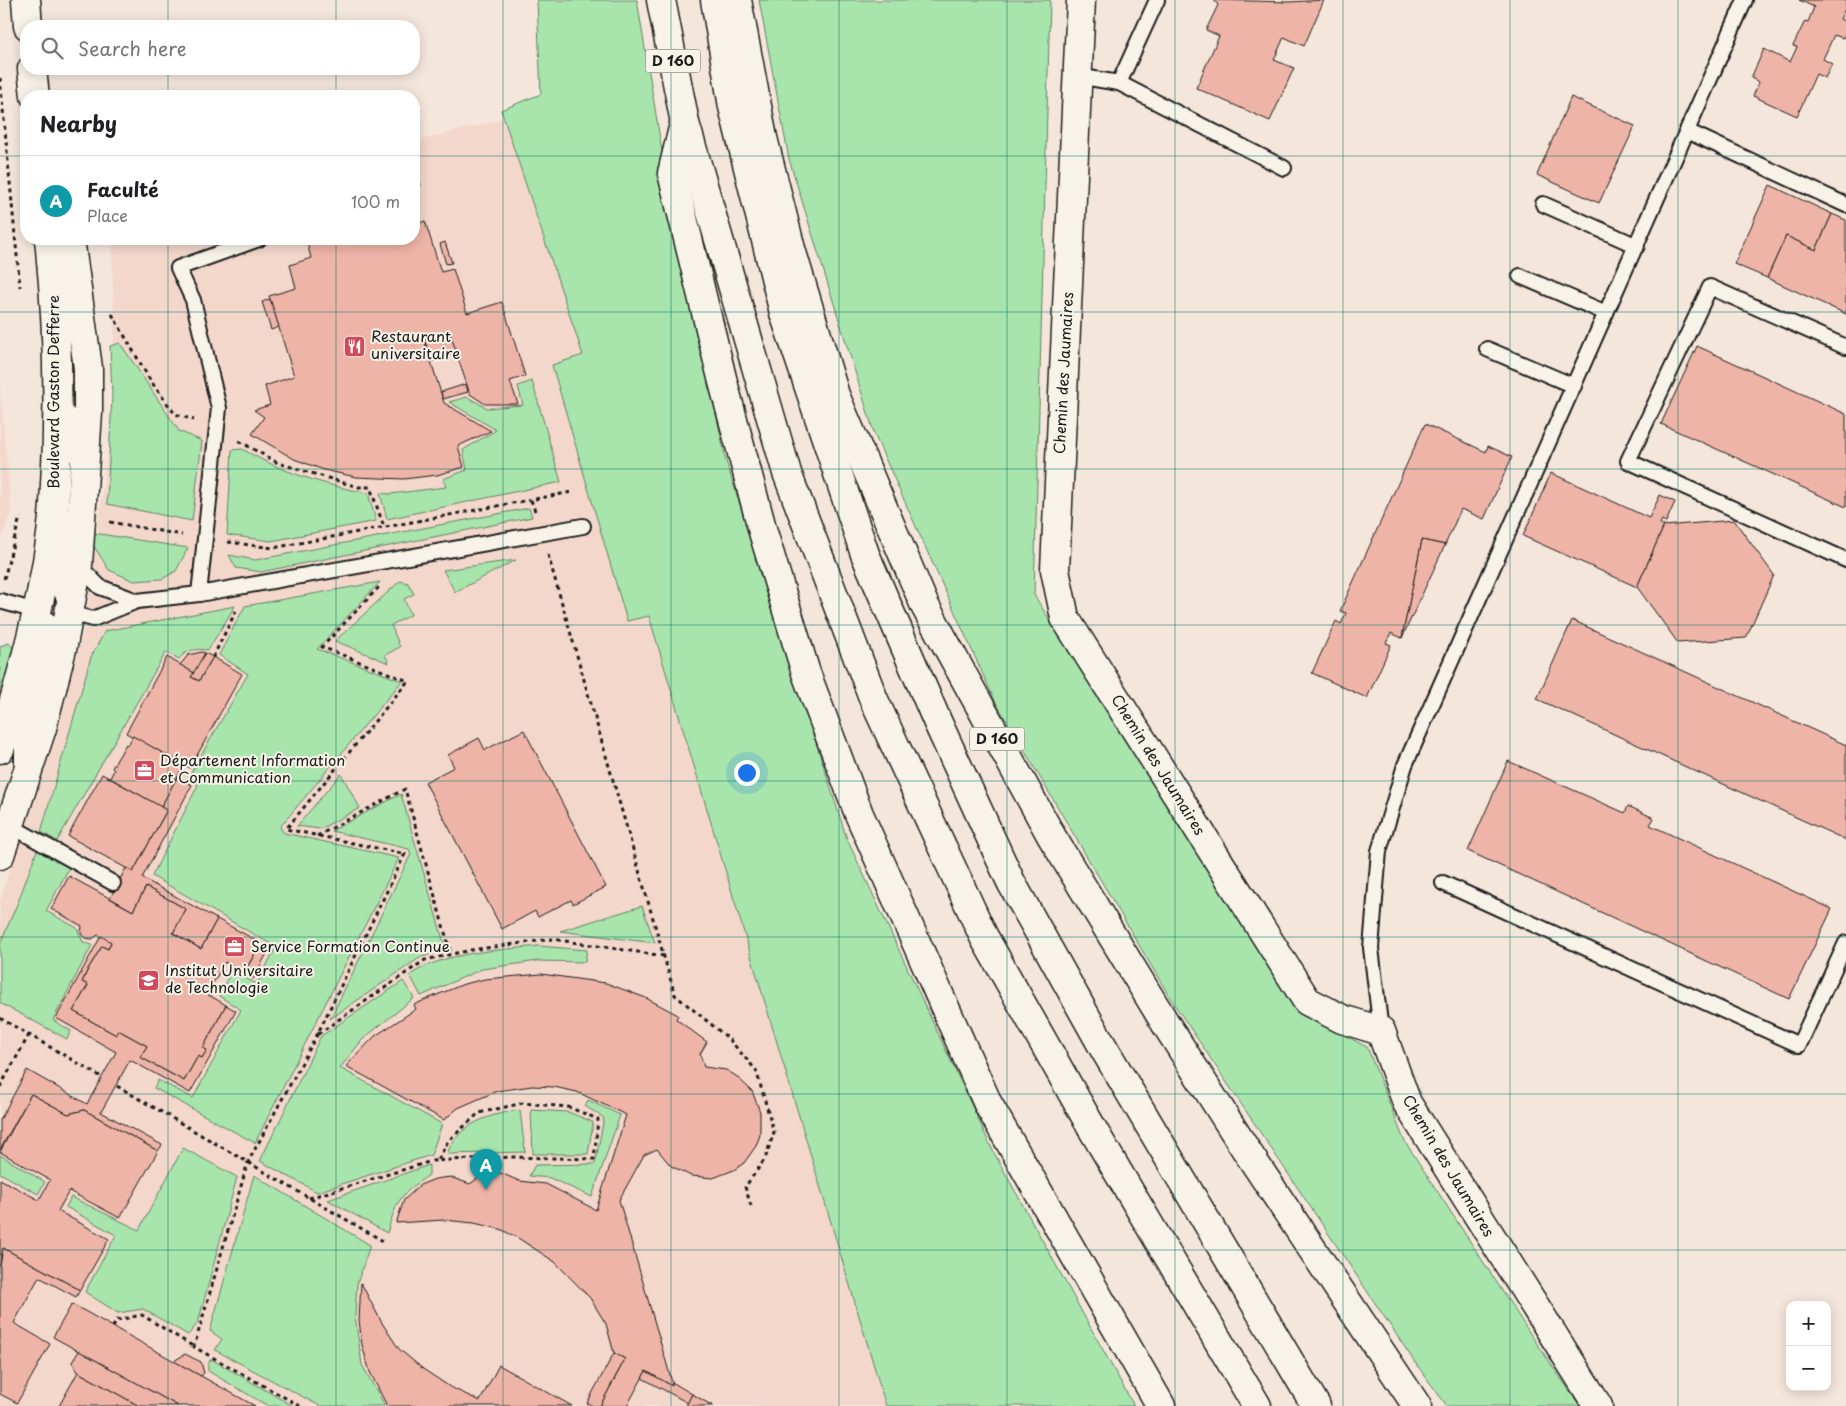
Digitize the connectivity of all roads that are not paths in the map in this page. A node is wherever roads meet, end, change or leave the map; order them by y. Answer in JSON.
{"nodes":[{"id":1,"x":26,"y":0,"type":"edge"},
{"id":2,"x":43,"y":0,"type":"edge"},
{"id":3,"x":660,"y":0,"type":"edge"},
{"id":4,"x":715,"y":0,"type":"edge"},
{"id":5,"x":737,"y":0,"type":"edge"},
{"id":6,"x":1081,"y":0,"type":"edge"},
{"id":7,"x":1157,"y":0,"type":"edge"},
{"id":8,"x":1745,"y":0,"type":"edge"},
{"id":9,"x":28,"y":20,"type":"edge"},
{"id":10,"x":45,"y":20,"type":"edge"},
{"id":11,"x":33,"y":75,"type":"edge"},
{"id":12,"x":49,"y":75,"type":"edge"},
{"id":13,"x":1078,"y":76,"type":"junction"},
{"id":14,"x":1119,"y":83,"type":"junction"},
{"id":15,"x":34,"y":90,"type":"edge"},
{"id":16,"x":51,"y":90,"type":"edge"},
{"id":17,"x":685,"y":123,"type":"junction"},
{"id":18,"x":1687,"y":131,"type":"junction"},
{"id":19,"x":1284,"y":168,"type":"dead end"},
{"id":20,"x":1542,"y":204,"type":"dead end"},
{"id":21,"x":1846,"y":205,"type":"edge"},
{"id":22,"x":50,"y":245,"type":"edge"},
{"id":23,"x":71,"y":245,"type":"edge"},
{"id":24,"x":242,"y":245,"type":"edge"},
{"id":25,"x":1636,"y":246,"type":"junction"},
{"id":26,"x":1520,"y":276,"type":"dead end"},
{"id":27,"x":1606,"y":312,"type":"junction"},
{"id":28,"x":1846,"y":348,"type":"edge"},
{"id":29,"x":1487,"y":349,"type":"dead end"},
{"id":30,"x":1574,"y":386,"type":"junction"},
{"id":31,"x":57,"y":398,"type":"junction"},
{"id":32,"x":583,"y":526,"type":"dead end"},
{"id":33,"x":1846,"y":560,"type":"edge"},
{"id":34,"x":78,"y":565,"type":"junction"},
{"id":35,"x":199,"y":594,"type":"junction"},
{"id":36,"x":0,"y":601,"type":"edge"},
{"id":37,"x":137,"y":601,"type":"junction"},
{"id":38,"x":36,"y":611,"type":"junction"},
{"id":39,"x":70,"y":613,"type":"junction"},
{"id":40,"x":0,"y":748,"type":"edge"},
{"id":41,"x":23,"y":787,"type":"junction"},
{"id":42,"x":11,"y":826,"type":"junction"},
{"id":43,"x":0,"y":855,"type":"edge"},
{"id":44,"x":113,"y":883,"type":"dead end"},
{"id":45,"x":1443,"y":883,"type":"dead end"},
{"id":46,"x":1846,"y":943,"type":"edge"},
{"id":47,"x":1381,"y":1031,"type":"junction"},
{"id":48,"x":1161,"y":1406,"type":"edge"},
{"id":49,"x":1257,"y":1406,"type":"edge"},
{"id":50,"x":1316,"y":1406,"type":"edge"},
{"id":51,"x":1417,"y":1406,"type":"edge"},
{"id":52,"x":1598,"y":1406,"type":"edge"}],
"edges":[{"from":1,"to":9,"type":"main road"},
{"from":2,"to":10,"type":"main road"},
{"from":3,"to":17,"type":"main road","number":"D 160"},
{"from":4,"to":50,"type":"main road","number":"D 160"},
{"from":5,"to":51,"type":"main road","number":"D 160"},
{"from":6,"to":13,"type":"main road","name":"Chemin des Jaumaires"},
{"from":7,"to":14,"type":"lane"},
{"from":8,"to":18,"type":"lane"},
{"from":11,"to":15,"type":"main road"},
{"from":12,"to":16,"type":"main road"},
{"from":13,"to":14,"type":"lane"},
{"from":13,"to":47,"type":"main road","name":"Chemin des Jaumaires"},
{"from":14,"to":19,"type":"lane"},
{"from":17,"to":48,"type":"main road","number":"D 160"},
{"from":17,"to":49,"type":"main road","number":"D 160"},
{"from":18,"to":21,"type":"lane"},
{"from":18,"to":25,"type":"lane"},
{"from":20,"to":25,"type":"lane"},
{"from":22,"to":31,"type":"main road","name":"Boulevard Gaston Defferre"},
{"from":23,"to":34,"type":"main road","name":"Boulevard Gaston Defferre"},
{"from":24,"to":35,"type":"lane"},
{"from":25,"to":27,"type":"lane"},
{"from":26,"to":27,"type":"lane"},
{"from":27,"to":30,"type":"lane"},
{"from":28,"to":33,"type":"lane"},
{"from":29,"to":30,"type":"lane"},
{"from":30,"to":47,"type":"lane"},
{"from":31,"to":38,"type":"main road","name":"Boulevard Gaston Defferre"},
{"from":31,"to":39,"type":"lane"},
{"from":32,"to":35,"type":"lane"},
{"from":34,"to":37,"type":"lane"},
{"from":34,"to":39,"type":"main road","name":"Boulevard Gaston Defferre"},
{"from":35,"to":37,"type":"lane"},
{"from":36,"to":38,"type":"lane"},
{"from":37,"to":39,"type":"lane"},
{"from":38,"to":40,"type":"main road","name":"Boulevard Gaston Defferre"},
{"from":38,"to":41,"type":"lane"},
{"from":39,"to":41,"type":"main road","name":"Boulevard Gaston Defferre"},
{"from":41,"to":42,"type":"main road","name":"Boulevard Gaston Defferre"},
{"from":42,"to":43,"type":"main road","name":"Boulevard Gaston Defferre"},
{"from":42,"to":44,"type":"lane"},
{"from":45,"to":46,"type":"lane"},
{"from":47,"to":52,"type":"main road","name":"Chemin des Jaumaires"}]}
